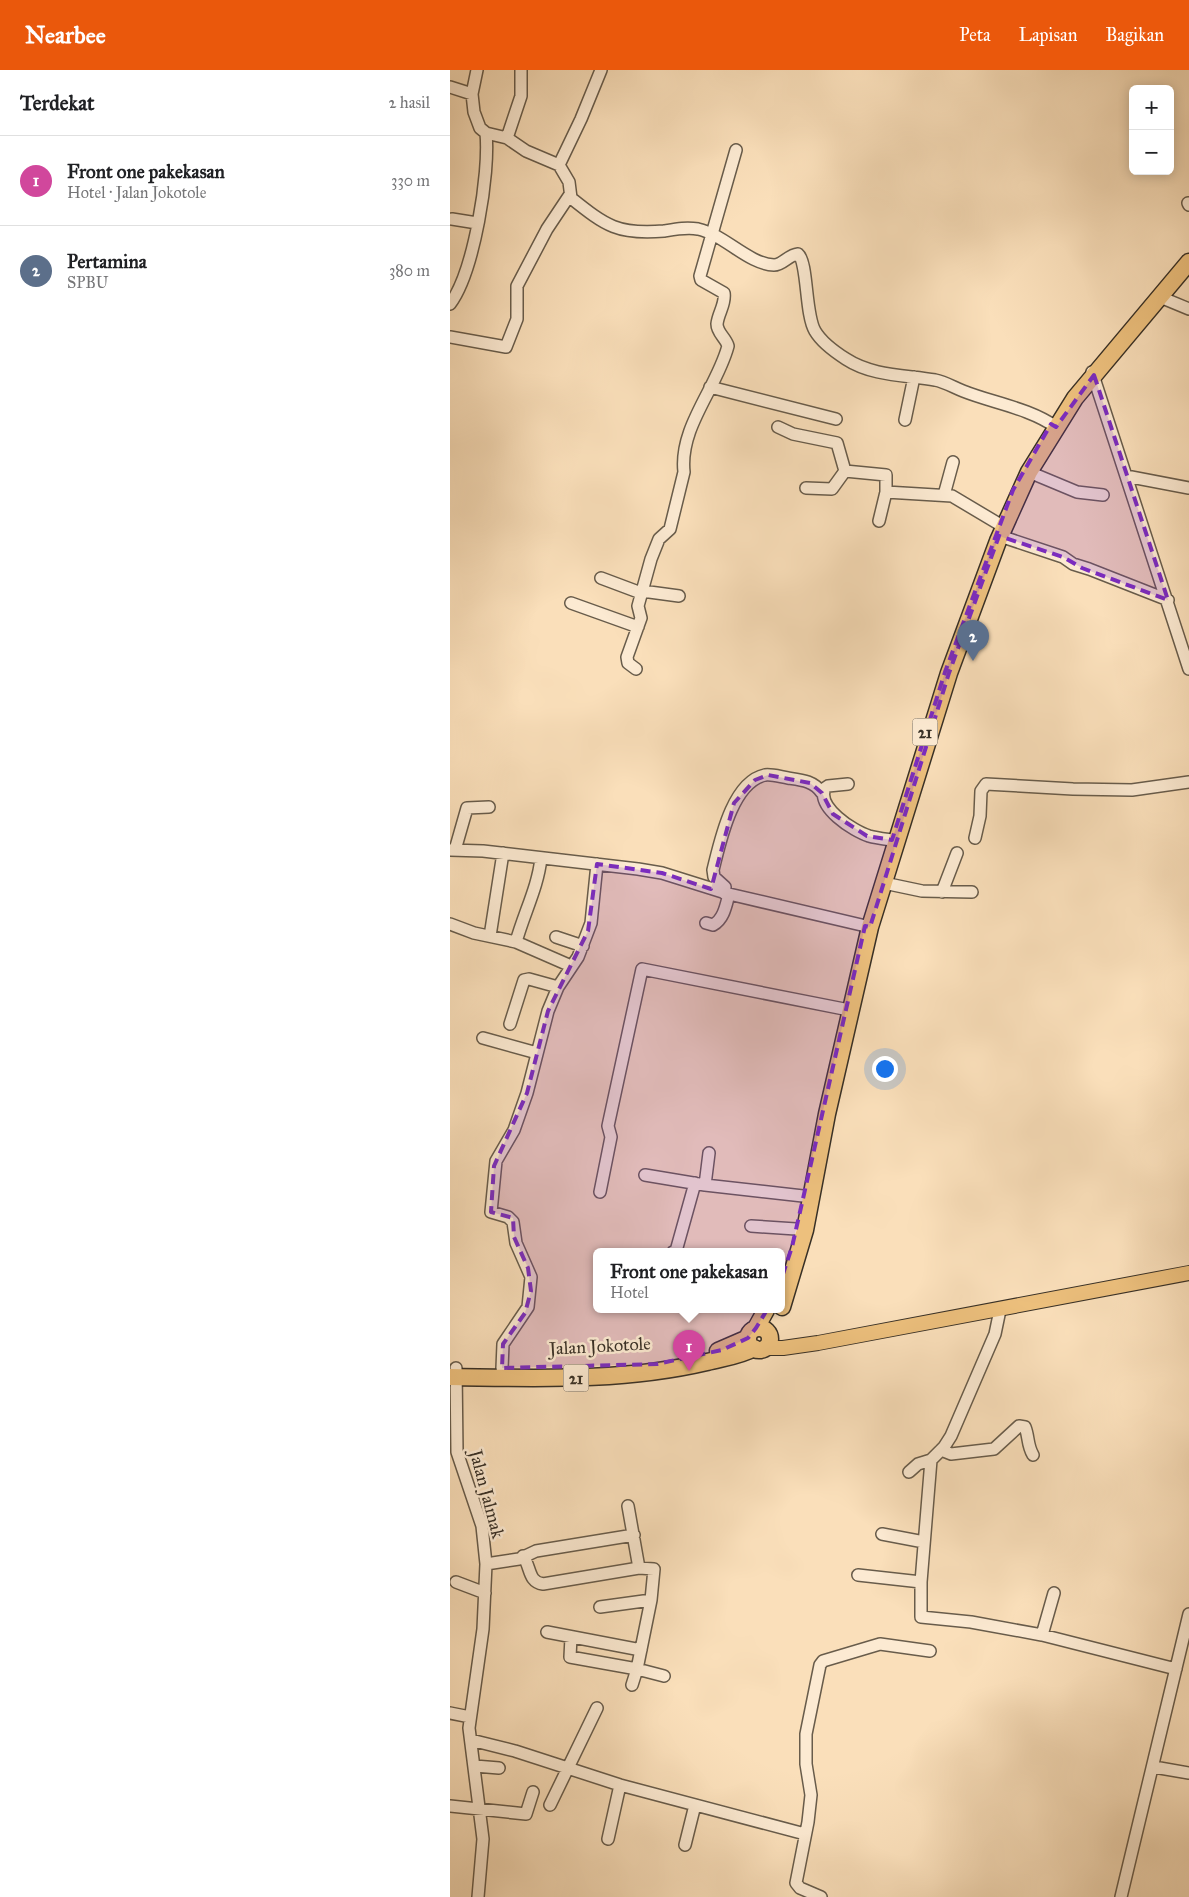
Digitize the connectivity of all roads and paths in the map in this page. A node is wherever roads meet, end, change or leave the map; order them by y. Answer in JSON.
{"nodes":[{"id":1,"x":477,"y":70,"type":"edge"},
{"id":2,"x":521,"y":70,"type":"edge"},
{"id":3,"x":600,"y":70,"type":"edge"},
{"id":4,"x":450,"y":86,"type":"edge"},
{"id":5,"x":472,"y":94,"type":"junction"},
{"id":6,"x":486,"y":133,"type":"junction"},
{"id":7,"x":507,"y":138,"type":"junction"},
{"id":8,"x":736,"y":150,"type":"dead end"},
{"id":9,"x":559,"y":165,"type":"junction"},
{"id":10,"x":569,"y":196,"type":"junction"},
{"id":11,"x":452,"y":219,"type":"dead end"},
{"id":12,"x":477,"y":223,"type":"junction"},
{"id":13,"x":712,"y":233,"type":"junction"},
{"id":14,"x":1189,"y":252,"type":"edge"},
{"id":15,"x":1189,"y":262,"type":"edge"},
{"id":16,"x":1160,"y":297,"type":"junction"},
{"id":17,"x":450,"y":304,"type":"edge"},
{"id":18,"x":1189,"y":309,"type":"edge"},
{"id":19,"x":450,"y":337,"type":"edge"},
{"id":20,"x":1093,"y":373,"type":"junction"},
{"id":21,"x":914,"y":377,"type":"junction"},
{"id":22,"x":710,"y":387,"type":"junction"},
{"id":23,"x":836,"y":419,"type":"dead end"},
{"id":24,"x":905,"y":420,"type":"dead end"},
{"id":25,"x":1053,"y":425,"type":"junction"},
{"id":26,"x":778,"y":426,"type":"dead end"},
{"id":27,"x":952,"y":462,"type":"dead end"},
{"id":28,"x":845,"y":471,"type":"junction"},
{"id":29,"x":1029,"y":472,"type":"junction"},
{"id":30,"x":1126,"y":476,"type":"junction"},
{"id":31,"x":806,"y":488,"type":"dead end"},
{"id":32,"x":1189,"y":488,"type":"edge"},
{"id":33,"x":886,"y":492,"type":"junction"},
{"id":34,"x":944,"y":495,"type":"junction"},
{"id":35,"x":1103,"y":495,"type":"dead end"},
{"id":36,"x":879,"y":521,"type":"dead end"},
{"id":37,"x":1000,"y":530,"type":"junction"},
{"id":38,"x":601,"y":578,"type":"dead end"},
{"id":39,"x":642,"y":592,"type":"junction"},
{"id":40,"x":679,"y":596,"type":"dead end"},
{"id":41,"x":1168,"y":600,"type":"junction"},
{"id":42,"x":571,"y":604,"type":"dead end"},
{"id":43,"x":638,"y":627,"type":"junction"},
{"id":44,"x":636,"y":669,"type":"dead end"},
{"id":45,"x":1189,"y":669,"type":"edge"},
{"id":46,"x":1189,"y":782,"type":"edge"},
{"id":47,"x":848,"y":784,"type":"dead end"},
{"id":48,"x":822,"y":793,"type":"junction"},
{"id":49,"x":489,"y":806,"type":"dead end"},
{"id":50,"x":974,"y":838,"type":"dead end"},
{"id":51,"x":892,"y":840,"type":"junction"},
{"id":52,"x":452,"y":850,"type":"edge"},
{"id":53,"x":503,"y":853,"type":"junction"},
{"id":54,"x":957,"y":853,"type":"dead end"},
{"id":55,"x":541,"y":858,"type":"junction"},
{"id":56,"x":597,"y":864,"type":"junction"},
{"id":57,"x":884,"y":883,"type":"junction"},
{"id":58,"x":942,"y":892,"type":"junction"},
{"id":59,"x":972,"y":892,"type":"dead end"},
{"id":60,"x":726,"y":893,"type":"junction"},
{"id":61,"x":706,"y":923,"type":"dead end"},
{"id":62,"x":450,"y":924,"type":"edge"},
{"id":63,"x":868,"y":926,"type":"junction"},
{"id":64,"x":490,"y":936,"type":"junction"},
{"id":65,"x":556,"y":937,"type":"dead end"},
{"id":66,"x":516,"y":942,"type":"junction"},
{"id":67,"x":583,"y":946,"type":"junction"},
{"id":68,"x":572,"y":966,"type":"junction"},
{"id":69,"x":558,"y":987,"type":"junction"},
{"id":70,"x":844,"y":1009,"type":"junction"},
{"id":71,"x":510,"y":1024,"type":"dead end"},
{"id":72,"x":483,"y":1038,"type":"dead end"},
{"id":73,"x":537,"y":1053,"type":"junction"},
{"id":74,"x":820,"y":1134,"type":"junction"},
{"id":75,"x":708,"y":1153,"type":"dead end"},
{"id":76,"x":645,"y":1175,"type":"dead end"},
{"id":77,"x":700,"y":1184,"type":"junction"},
{"id":78,"x":600,"y":1192,"type":"dead end"},
{"id":79,"x":803,"y":1196,"type":"junction"},
{"id":80,"x":751,"y":1226,"type":"dead end"},
{"id":81,"x":796,"y":1229,"type":"junction"},
{"id":82,"x":677,"y":1248,"type":"edge"},
{"id":83,"x":785,"y":1270,"type":"edge"},
{"id":84,"x":1189,"y":1273,"type":"edge"},
{"id":85,"x":785,"y":1296,"type":"edge"},
{"id":86,"x":1000,"y":1310,"type":"junction"},
{"id":87,"x":765,"y":1313,"type":"edge"},
{"id":88,"x":778,"y":1313,"type":"edge"},
{"id":89,"x":760,"y":1340,"type":"junction"},
{"id":90,"x":502,"y":1368,"type":"junction"},
{"id":91,"x":453,"y":1373,"type":"edge"},
{"id":92,"x":941,"y":1450,"type":"junction"},
{"id":93,"x":1033,"y":1454,"type":"dead end"},
{"id":94,"x":931,"y":1460,"type":"junction"},
{"id":95,"x":455,"y":1462,"type":"edge"},
{"id":96,"x":909,"y":1472,"type":"dead end"},
{"id":97,"x":628,"y":1506,"type":"dead end"},
{"id":98,"x":882,"y":1534,"type":"dead end"},
{"id":99,"x":634,"y":1535,"type":"junction"},
{"id":100,"x":924,"y":1542,"type":"junction"},
{"id":101,"x":524,"y":1556,"type":"junction"},
{"id":102,"x":486,"y":1564,"type":"junction"},
{"id":103,"x":639,"y":1568,"type":"junction"},
{"id":104,"x":858,"y":1575,"type":"dead end"},
{"id":105,"x":456,"y":1582,"type":"dead end"},
{"id":106,"x":921,"y":1582,"type":"junction"},
{"id":107,"x":485,"y":1593,"type":"junction"},
{"id":108,"x":1054,"y":1593,"type":"dead end"},
{"id":109,"x":651,"y":1600,"type":"junction"},
{"id":110,"x":600,"y":1608,"type":"dead end"},
{"id":111,"x":1189,"y":1614,"type":"edge"},
{"id":112,"x":547,"y":1632,"type":"dead end"},
{"id":113,"x":1042,"y":1635,"type":"junction"},
{"id":114,"x":571,"y":1637,"type":"junction"},
{"id":115,"x":641,"y":1650,"type":"junction"},
{"id":116,"x":930,"y":1651,"type":"dead end"},
{"id":117,"x":637,"y":1668,"type":"junction"},
{"id":118,"x":1176,"y":1669,"type":"junction"},
{"id":119,"x":664,"y":1676,"type":"dead end"},
{"id":120,"x":632,"y":1686,"type":"dead end"},
{"id":121,"x":597,"y":1708,"type":"dead end"},
{"id":122,"x":450,"y":1713,"type":"edge"},
{"id":123,"x":470,"y":1717,"type":"junction"},
{"id":124,"x":471,"y":1740,"type":"junction"},
{"id":125,"x":475,"y":1766,"type":"junction"},
{"id":126,"x":1154,"y":1767,"type":"junction"},
{"id":127,"x":499,"y":1768,"type":"dead end"},
{"id":128,"x":570,"y":1768,"type":"junction"},
{"id":129,"x":1189,"y":1773,"type":"edge"},
{"id":130,"x":620,"y":1785,"type":"junction"},
{"id":131,"x":533,"y":1792,"type":"dead end"},
{"id":132,"x":550,"y":1805,"type":"dead end"},
{"id":133,"x":695,"y":1805,"type":"junction"},
{"id":134,"x":450,"y":1806,"type":"edge"},
{"id":135,"x":480,"y":1808,"type":"junction"},
{"id":136,"x":805,"y":1834,"type":"junction"},
{"id":137,"x":608,"y":1839,"type":"dead end"},
{"id":138,"x":685,"y":1845,"type":"dead end"},
{"id":139,"x":478,"y":1897,"type":"edge"},
{"id":140,"x":821,"y":1897,"type":"edge"},
{"id":141,"x":1121,"y":1897,"type":"edge"}],
"edges":[{"from":1,"to":5,"type":"street"},
{"from":2,"to":7,"type":"street"},
{"from":3,"to":9,"type":"street"},
{"from":4,"to":5,"type":"street"},
{"from":5,"to":6,"type":"street"},
{"from":6,"to":7,"type":"street"},
{"from":6,"to":12,"type":"street"},
{"from":7,"to":9,"type":"street"},
{"from":8,"to":13,"type":"street"},
{"from":9,"to":10,"type":"street"},
{"from":10,"to":13,"type":"street"},
{"from":10,"to":19,"type":"street"},
{"from":11,"to":12,"type":"street"},
{"from":12,"to":17,"type":"street"},
{"from":13,"to":21,"type":"street"},
{"from":13,"to":22,"type":"street"},
{"from":14,"to":20,"type":"highway","number":"21"},
{"from":15,"to":16,"type":"highway","number":"21"},
{"from":16,"to":18,"type":"street"},
{"from":16,"to":20,"type":"highway","number":"21"},
{"from":20,"to":25,"type":"highway","number":"21"},
{"from":20,"to":30,"type":"street"},
{"from":21,"to":24,"type":"street"},
{"from":21,"to":25,"type":"street"},
{"from":22,"to":23,"type":"street"},
{"from":22,"to":39,"type":"street"},
{"from":25,"to":29,"type":"highway","number":"21"},
{"from":25,"to":37,"type":"highway","number":"21"},
{"from":26,"to":28,"type":"street"},
{"from":27,"to":34,"type":"street"},
{"from":28,"to":31,"type":"street"},
{"from":28,"to":33,"type":"street"},
{"from":29,"to":35,"type":"street"},
{"from":29,"to":37,"type":"highway","number":"21"},
{"from":30,"to":32,"type":"street"},
{"from":30,"to":41,"type":"street"},
{"from":33,"to":34,"type":"street"},
{"from":33,"to":36,"type":"street"},
{"from":34,"to":37,"type":"street"},
{"from":37,"to":41,"type":"street"},
{"from":37,"to":51,"type":"highway","number":"21"},
{"from":37,"to":57,"type":"highway","number":"21"},
{"from":38,"to":39,"type":"street"},
{"from":39,"to":40,"type":"street"},
{"from":39,"to":43,"type":"street"},
{"from":41,"to":45,"type":"street"},
{"from":42,"to":43,"type":"street"},
{"from":43,"to":44,"type":"street"},
{"from":46,"to":50,"type":"street"},
{"from":47,"to":48,"type":"street"},
{"from":48,"to":51,"type":"street"},
{"from":48,"to":60,"type":"street"},
{"from":49,"to":52,"type":"street"},
{"from":51,"to":63,"type":"highway","number":"21"},
{"from":52,"to":53,"type":"street"},
{"from":53,"to":55,"type":"street"},
{"from":53,"to":64,"type":"street"},
{"from":54,"to":58,"type":"street"},
{"from":55,"to":56,"type":"street"},
{"from":55,"to":66,"type":"street"},
{"from":56,"to":60,"type":"street"},
{"from":56,"to":67,"type":"street"},
{"from":57,"to":58,"type":"street"},
{"from":57,"to":63,"type":"highway","number":"21"},
{"from":58,"to":59,"type":"street"},
{"from":60,"to":61,"type":"street"},
{"from":60,"to":63,"type":"street"},
{"from":62,"to":64,"type":"street"},
{"from":63,"to":70,"type":"highway","number":"21"},
{"from":63,"to":74,"type":"highway","number":"21"},
{"from":64,"to":66,"type":"street"},
{"from":65,"to":67,"type":"street"},
{"from":66,"to":68,"type":"street"},
{"from":67,"to":68,"type":"street"},
{"from":68,"to":69,"type":"street"},
{"from":69,"to":71,"type":"street"},
{"from":69,"to":73,"type":"street"},
{"from":70,"to":74,"type":"highway","number":"21"},
{"from":70,"to":78,"type":"street"},
{"from":72,"to":73,"type":"street"},
{"from":73,"to":90,"type":"street"},
{"from":74,"to":79,"type":"highway","number":"21"},
{"from":74,"to":85,"type":"highway","number":"21"},
{"from":75,"to":77,"type":"street"},
{"from":76,"to":77,"type":"street"},
{"from":77,"to":79,"type":"street"},
{"from":77,"to":82,"type":"street"},
{"from":79,"to":81,"type":"highway","number":"21"},
{"from":80,"to":81,"type":"street"},
{"from":81,"to":83,"type":"highway","number":"21"},
{"from":84,"to":86,"type":"main road"},
{"from":86,"to":89,"type":"main road"},
{"from":86,"to":92,"type":"street"},
{"from":87,"to":89,"type":"highway"},
{"from":88,"to":89,"type":"highway","number":"21"},
{"from":89,"to":90,"type":"highway","name":"Jalan Jokotole","number":"21"},
{"from":89,"to":91,"type":"highway","name":"Jalan Jokotole","number":"21"},
{"from":90,"to":91,"type":"highway","name":"Jalan Jokotole","number":"21"},
{"from":91,"to":95,"type":"street","name":"Jalan Jalmak"},
{"from":92,"to":93,"type":"street"},
{"from":92,"to":94,"type":"street"},
{"from":94,"to":96,"type":"street"},
{"from":94,"to":100,"type":"street"},
{"from":95,"to":102,"type":"street","name":"Jalan Jalmak"},
{"from":97,"to":99,"type":"street"},
{"from":98,"to":100,"type":"street"},
{"from":99,"to":101,"type":"street"},
{"from":99,"to":103,"type":"street"},
{"from":100,"to":106,"type":"street"},
{"from":101,"to":102,"type":"street"},
{"from":101,"to":103,"type":"street"},
{"from":102,"to":107,"type":"street","name":"Jalan Jalmak"},
{"from":103,"to":109,"type":"street"},
{"from":104,"to":106,"type":"street"},
{"from":105,"to":107,"type":"street"},
{"from":106,"to":113,"type":"street"},
{"from":107,"to":123,"type":"street","name":"Jalan Jalmak"},
{"from":108,"to":113,"type":"street"},
{"from":109,"to":110,"type":"street"},
{"from":109,"to":115,"type":"street"},
{"from":111,"to":118,"type":"street"},
{"from":112,"to":114,"type":"street"},
{"from":113,"to":118,"type":"street"},
{"from":114,"to":115,"type":"street"},
{"from":114,"to":117,"type":"street"},
{"from":115,"to":117,"type":"street"},
{"from":116,"to":136,"type":"street"},
{"from":117,"to":119,"type":"street"},
{"from":117,"to":120,"type":"street"},
{"from":118,"to":126,"type":"street"},
{"from":121,"to":128,"type":"street"},
{"from":122,"to":123,"type":"street"},
{"from":123,"to":124,"type":"street","name":"Jalan Jalmak"},
{"from":124,"to":125,"type":"street","name":"Jalan Jalmak"},
{"from":124,"to":128,"type":"street"},
{"from":125,"to":127,"type":"street"},
{"from":125,"to":135,"type":"street","name":"Jalan Jalmak"},
{"from":126,"to":129,"type":"street"},
{"from":126,"to":141,"type":"street"},
{"from":128,"to":130,"type":"street"},
{"from":128,"to":132,"type":"street"},
{"from":130,"to":133,"type":"street"},
{"from":130,"to":137,"type":"street"},
{"from":131,"to":135,"type":"street"},
{"from":133,"to":136,"type":"street"},
{"from":133,"to":138,"type":"street"},
{"from":134,"to":135,"type":"street"},
{"from":135,"to":139,"type":"street","name":"Jalan Jalmak"},
{"from":136,"to":140,"type":"street"}]}
